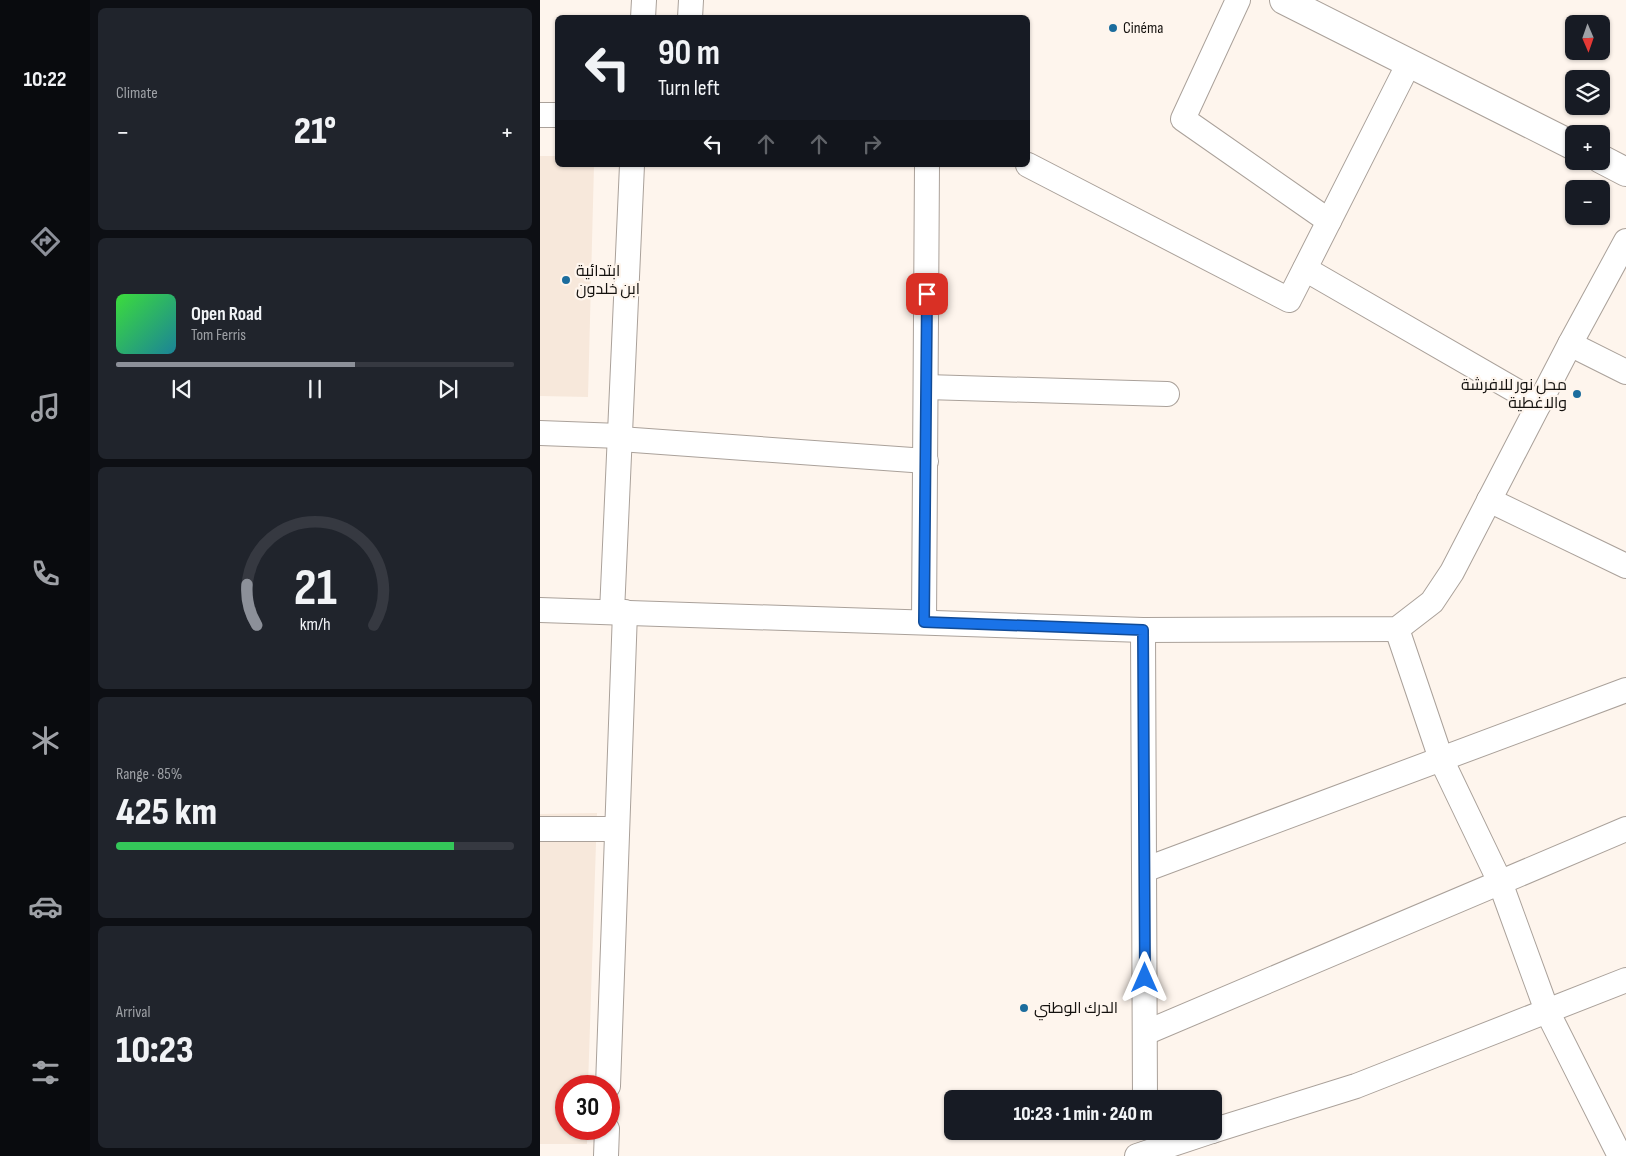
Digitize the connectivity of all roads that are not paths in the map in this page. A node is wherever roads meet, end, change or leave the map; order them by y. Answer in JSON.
{"nodes":[{"id":1,"x":644,"y":0,"type":"edge"},
{"id":2,"x":691,"y":0,"type":"edge"},
{"id":3,"x":1238,"y":0,"type":"edge"},
{"id":4,"x":1284,"y":0,"type":"edge"},
{"id":5,"x":643,"y":15,"type":"edge"},
{"id":6,"x":690,"y":15,"type":"edge"},
{"id":7,"x":1408,"y":63,"type":"junction"},
{"id":8,"x":540,"y":115,"type":"edge"},
{"id":9,"x":555,"y":115,"type":"edge"},
{"id":10,"x":1565,"y":142,"type":"edge"},
{"id":11,"x":1610,"y":164,"type":"edge"},
{"id":12,"x":1030,"y":166,"type":"edge"},
{"id":13,"x":632,"y":167,"type":"edge"},
{"id":14,"x":927,"y":167,"type":"edge"},
{"id":15,"x":1626,"y":172,"type":"edge"},
{"id":16,"x":1329,"y":221,"type":"junction"},
{"id":17,"x":1626,"y":241,"type":"edge"},
{"id":18,"x":1305,"y":270,"type":"junction"},
{"id":19,"x":1570,"y":344,"type":"junction"},
{"id":20,"x":1626,"y":372,"type":"edge"},
{"id":21,"x":926,"y":387,"type":"junction"},
{"id":22,"x":1167,"y":394,"type":"dead end"},
{"id":23,"x":1539,"y":404,"type":"junction"},
{"id":24,"x":540,"y":433,"type":"edge"},
{"id":25,"x":620,"y":438,"type":"junction"},
{"id":26,"x":926,"y":461,"type":"junction"},
{"id":27,"x":1489,"y":500,"type":"junction"},
{"id":28,"x":1626,"y":566,"type":"edge"},
{"id":29,"x":540,"y":610,"type":"edge"},
{"id":30,"x":618,"y":612,"type":"junction"},
{"id":31,"x":924,"y":622,"type":"junction"},
{"id":32,"x":1397,"y":629,"type":"junction"},
{"id":33,"x":1143,"y":630,"type":"junction"},
{"id":34,"x":1626,"y":690,"type":"edge"},
{"id":35,"x":1441,"y":759,"type":"junction"},
{"id":36,"x":540,"y":829,"type":"edge"},
{"id":37,"x":617,"y":829,"type":"junction"},
{"id":38,"x":1626,"y":829,"type":"edge"},
{"id":39,"x":1144,"y":870,"type":"junction"},
{"id":40,"x":1500,"y":882,"type":"junction"},
{"id":41,"x":1626,"y":980,"type":"edge"},
{"id":42,"x":1547,"y":1011,"type":"junction"},
{"id":43,"x":1145,"y":1033,"type":"junction"},
{"id":44,"x":608,"y":1075,"type":"edge"},
{"id":45,"x":1145,"y":1090,"type":"edge"},
{"id":46,"x":1222,"y":1128,"type":"edge"},
{"id":47,"x":607,"y":1140,"type":"edge"},
{"id":48,"x":1173,"y":1140,"type":"edge"},
{"id":49,"x":1142,"y":1147,"type":"edge"},
{"id":50,"x":606,"y":1156,"type":"edge"},
{"id":51,"x":1620,"y":1156,"type":"edge"}],
"edges":[{"from":1,"to":5,"type":"street"},
{"from":2,"to":6,"type":"street"},
{"from":3,"to":16,"type":"street"},
{"from":4,"to":7,"type":"street"},
{"from":7,"to":10,"type":"street"},
{"from":7,"to":16,"type":"street"},
{"from":8,"to":9,"type":"street"},
{"from":11,"to":15,"type":"street"},
{"from":12,"to":18,"type":"street"},
{"from":13,"to":25,"type":"street"},
{"from":14,"to":21,"type":"street"},
{"from":16,"to":18,"type":"street"},
{"from":17,"to":19,"type":"street"},
{"from":18,"to":23,"type":"street"},
{"from":19,"to":20,"type":"street"},
{"from":19,"to":23,"type":"street"},
{"from":21,"to":22,"type":"street"},
{"from":21,"to":26,"type":"street"},
{"from":23,"to":27,"type":"street"},
{"from":24,"to":25,"type":"street"},
{"from":25,"to":26,"type":"street"},
{"from":25,"to":30,"type":"street"},
{"from":26,"to":31,"type":"street"},
{"from":27,"to":28,"type":"street"},
{"from":27,"to":32,"type":"street"},
{"from":29,"to":30,"type":"street"},
{"from":30,"to":31,"type":"street"},
{"from":30,"to":37,"type":"street"},
{"from":31,"to":33,"type":"street"},
{"from":32,"to":33,"type":"street"},
{"from":32,"to":35,"type":"street"},
{"from":33,"to":39,"type":"street"},
{"from":34,"to":35,"type":"street"},
{"from":35,"to":39,"type":"street"},
{"from":35,"to":40,"type":"street"},
{"from":36,"to":37,"type":"street"},
{"from":37,"to":44,"type":"street"},
{"from":38,"to":40,"type":"street"},
{"from":39,"to":43,"type":"street"},
{"from":40,"to":42,"type":"street"},
{"from":40,"to":43,"type":"street"},
{"from":41,"to":42,"type":"street"},
{"from":42,"to":46,"type":"street"},
{"from":42,"to":51,"type":"street"},
{"from":43,"to":45,"type":"street"},
{"from":47,"to":50,"type":"street"},
{"from":48,"to":49,"type":"street"}]}
